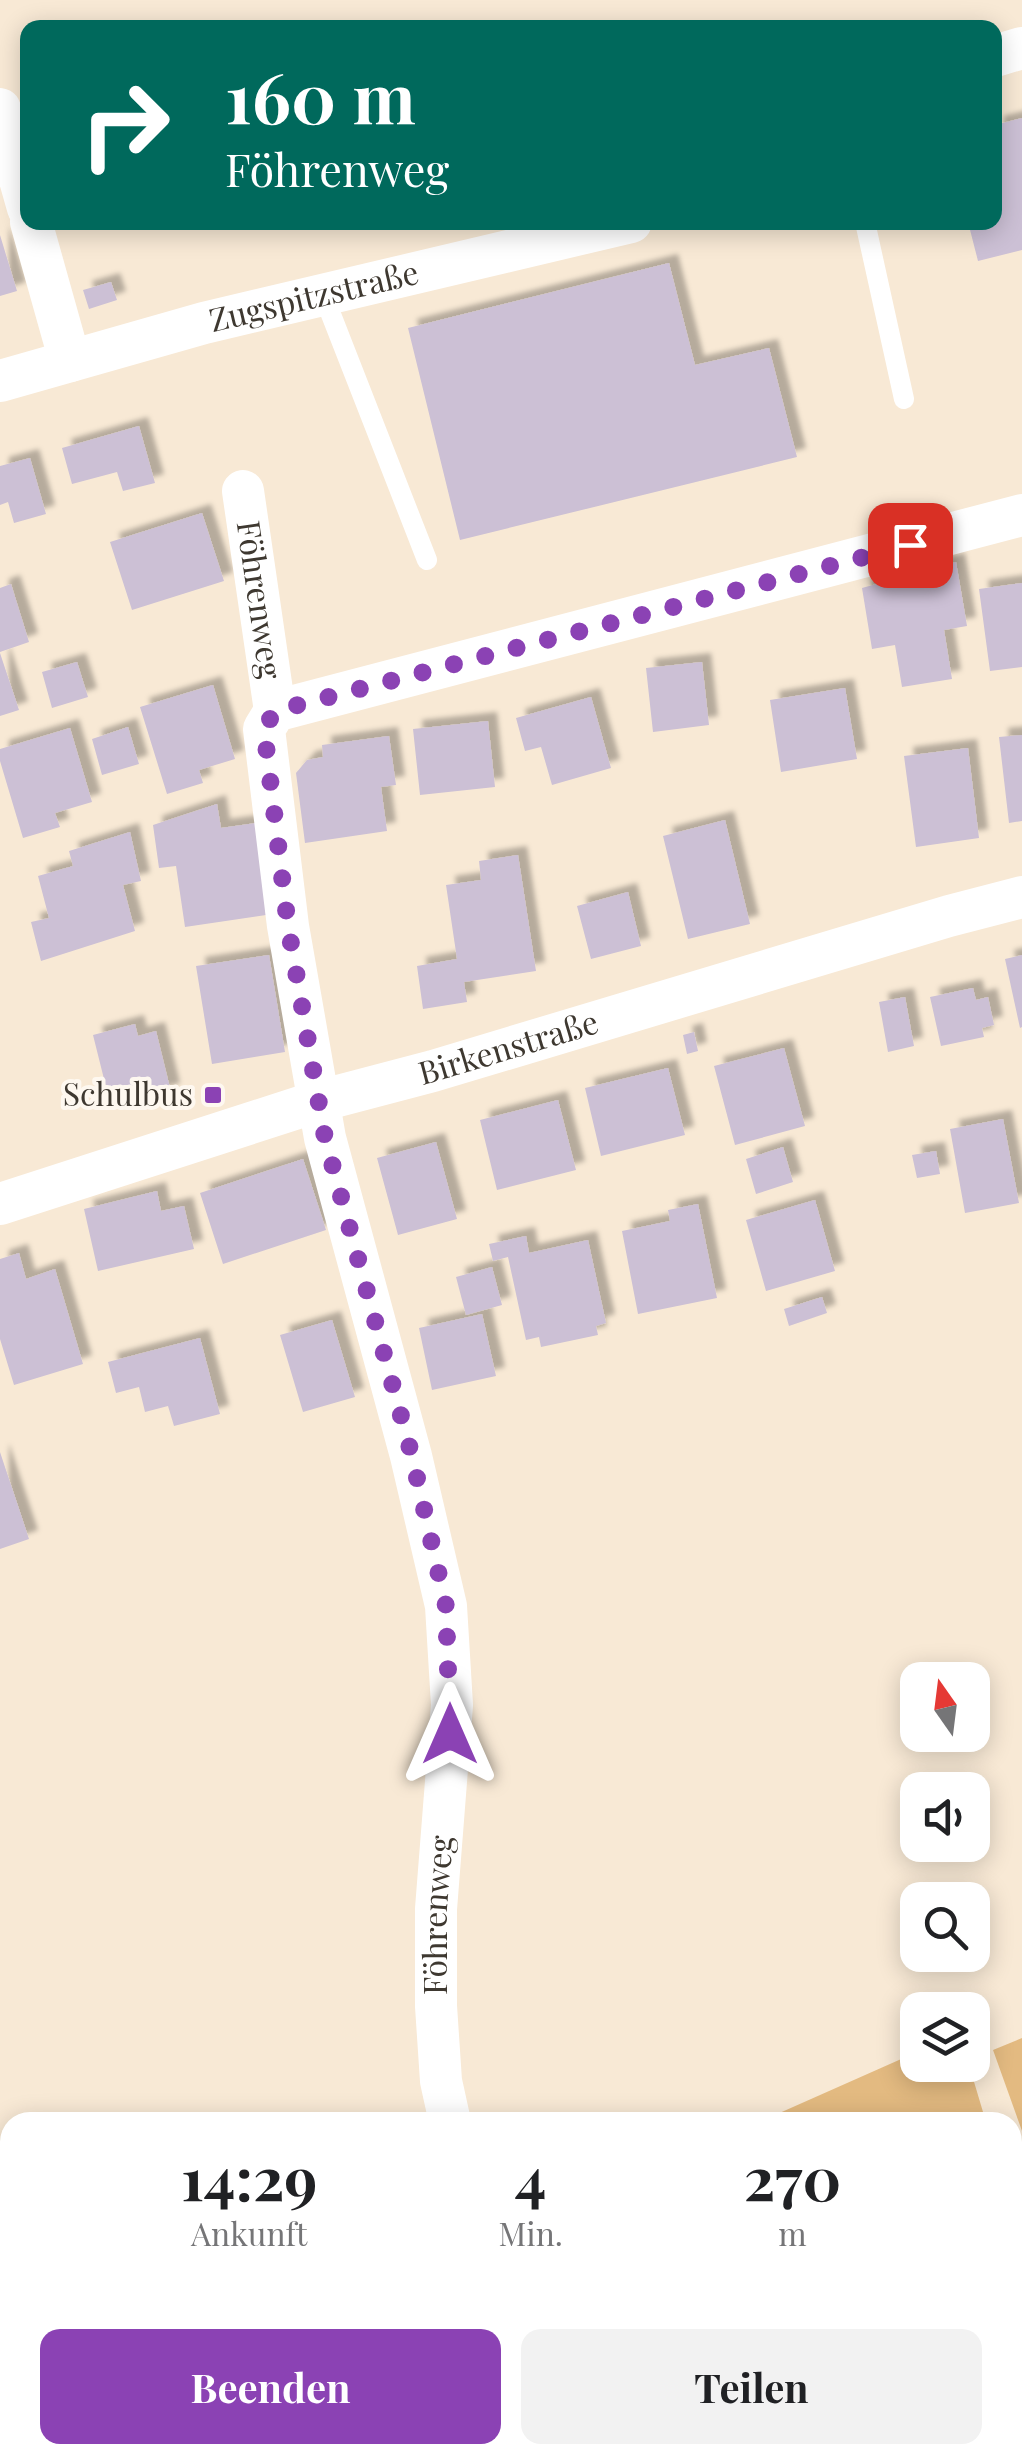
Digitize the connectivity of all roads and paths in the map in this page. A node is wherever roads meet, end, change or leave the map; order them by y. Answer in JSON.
{"nodes":[{"id":1,"x":0,"y":109,"type":"edge"},
{"id":2,"x":20,"y":180,"type":"edge"},
{"id":3,"x":34,"y":230,"type":"edge"},
{"id":4,"x":597,"y":230,"type":"edge"},
{"id":5,"x":867,"y":230,"type":"edge"},
{"id":6,"x":323,"y":294,"type":"junction"},
{"id":7,"x":70,"y":361,"type":"junction"},
{"id":8,"x":0,"y":381,"type":"edge"},
{"id":9,"x":904,"y":399,"type":"dead end"},
{"id":10,"x":243,"y":491,"type":"dead end"},
{"id":11,"x":1022,"y":516,"type":"edge"},
{"id":12,"x":427,"y":560,"type":"dead end"},
{"id":13,"x":275,"y":711,"type":"junction"},
{"id":14,"x":1022,"y":897,"type":"edge"},
{"id":15,"x":319,"y":1101,"type":"junction"},
{"id":16,"x":0,"y":1204,"type":"edge"},
{"id":17,"x":448,"y":2112,"type":"edge"}],
"edges":[{"from":1,"to":2,"type":"street"},
{"from":3,"to":7,"type":"street"},
{"from":4,"to":6,"type":"street","name":"Zugspitzstraße"},
{"from":5,"to":9,"type":"lane"},
{"from":6,"to":7,"type":"street","name":"Zugspitzstraße"},
{"from":6,"to":12,"type":"lane"},
{"from":7,"to":8,"type":"street","name":"Zugspitzstraße"},
{"from":10,"to":13,"type":"street","name":"Föhrenweg"},
{"from":11,"to":13,"type":"street","name":"Föhrenweg"},
{"from":13,"to":15,"type":"street","name":"Föhrenweg"},
{"from":14,"to":15,"type":"street","name":"Birkenstraße"},
{"from":15,"to":16,"type":"street","name":"Birkenstraße"},
{"from":15,"to":17,"type":"street","name":"Föhrenweg"}]}
